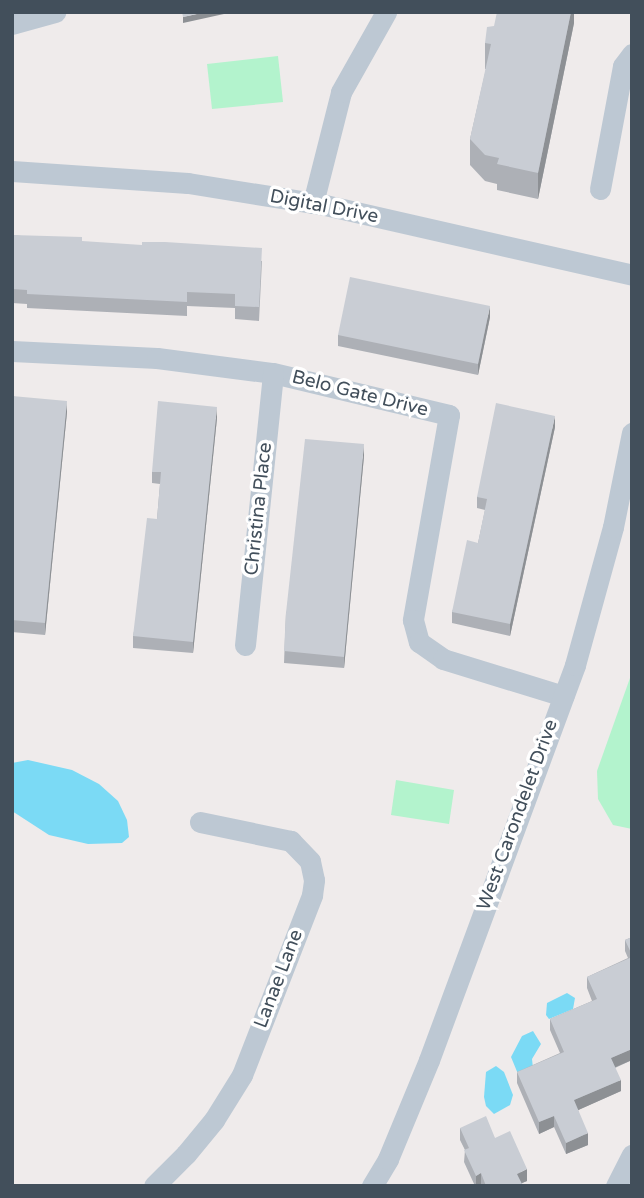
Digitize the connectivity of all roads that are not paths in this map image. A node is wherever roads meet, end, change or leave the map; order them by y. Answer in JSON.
{"nodes":[{"id":1,"x":55,"y":12,"type":"edge"},
{"id":2,"x":386,"y":12,"type":"edge"},
{"id":3,"x":12,"y":24,"type":"edge"},
{"id":4,"x":632,"y":54,"type":"edge"},
{"id":5,"x":12,"y":171,"type":"edge"},
{"id":6,"x":600,"y":189,"type":"dead end"},
{"id":7,"x":313,"y":203,"type":"junction"},
{"id":8,"x":632,"y":275,"type":"edge"},
{"id":9,"x":12,"y":351,"type":"edge"},
{"id":10,"x":272,"y":373,"type":"junction"},
{"id":11,"x":632,"y":433,"type":"edge"},
{"id":12,"x":245,"y":645,"type":"dead end"},
{"id":13,"x":563,"y":696,"type":"junction"},
{"id":14,"x":200,"y":822,"type":"dead end"},
{"id":15,"x":632,"y":1155,"type":"edge"},
{"id":16,"x":378,"y":1183,"type":"edge"},
{"id":17,"x":154,"y":1186,"type":"edge"},
{"id":18,"x":616,"y":1186,"type":"edge"}],
"edges":[{"from":1,"to":3,"type":"street"},
{"from":2,"to":7,"type":"street"},
{"from":4,"to":6,"type":"street"},
{"from":5,"to":7,"type":"street","name":"Digital Drive"},
{"from":7,"to":8,"type":"street","name":"Digital Drive"},
{"from":9,"to":10,"type":"street","name":"Belo Gate Drive"},
{"from":10,"to":12,"type":"street","name":"Christina Place"},
{"from":10,"to":13,"type":"street","name":"Belo Gate Drive"},
{"from":11,"to":13,"type":"street","name":"West Carondelet Drive"},
{"from":13,"to":16,"type":"street","name":"West Carondelet Drive"},
{"from":14,"to":17,"type":"street","name":"Lanae Lane"},
{"from":15,"to":18,"type":"street"}]}
